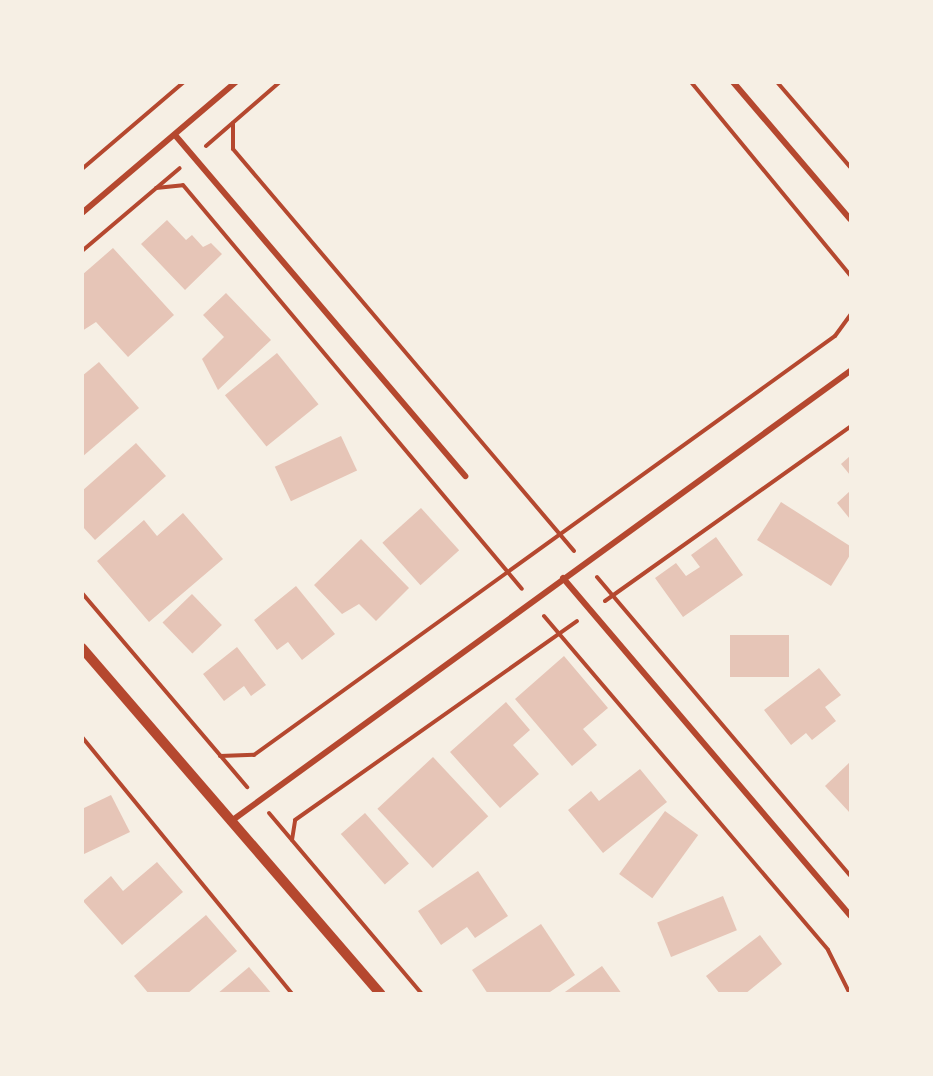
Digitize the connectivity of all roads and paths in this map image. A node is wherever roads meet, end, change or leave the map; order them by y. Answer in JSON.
{"nodes":[{"id":1,"x":184,"y":82,"type":"edge"},
{"id":2,"x":236,"y":82,"type":"edge"},
{"id":3,"x":692,"y":82,"type":"edge"},
{"id":4,"x":733,"y":82,"type":"edge"},
{"id":5,"x":777,"y":82,"type":"edge"},
{"id":6,"x":234,"y":123,"type":"dead end"},
{"id":7,"x":175,"y":135,"type":"junction"},
{"id":8,"x":850,"y":167,"type":"edge"},
{"id":9,"x":82,"y":170,"type":"edge"},
{"id":10,"x":156,"y":188,"type":"dead end"},
{"id":11,"x":82,"y":213,"type":"edge"},
{"id":12,"x":850,"y":219,"type":"edge"},
{"id":13,"x":850,"y":275,"type":"edge"},
{"id":14,"x":850,"y":315,"type":"edge"},
{"id":15,"x":850,"y":371,"type":"edge"},
{"id":16,"x":850,"y":427,"type":"edge"},
{"id":17,"x":465,"y":476,"type":"dead end"},
{"id":18,"x":560,"y":534,"type":"junction"},
{"id":19,"x":584,"y":563,"type":"junction"},
{"id":20,"x":507,"y":572,"type":"junction"},
{"id":21,"x":563,"y":578,"type":"junction"},
{"id":22,"x":612,"y":596,"type":"junction"},
{"id":23,"x":532,"y":602,"type":"junction"},
{"id":24,"x":591,"y":611,"type":"junction"},
{"id":25,"x":558,"y":634,"type":"junction"},
{"id":26,"x":82,"y":648,"type":"edge"},
{"id":27,"x":82,"y":737,"type":"edge"},
{"id":28,"x":220,"y":756,"type":"dead end"},
{"id":29,"x":230,"y":822,"type":"junction"},
{"id":30,"x":292,"y":840,"type":"dead end"},
{"id":31,"x":850,"y":875,"type":"edge"},
{"id":32,"x":850,"y":915,"type":"edge"},
{"id":33,"x":292,"y":993,"type":"edge"},
{"id":34,"x":381,"y":993,"type":"edge"},
{"id":35,"x":850,"y":993,"type":"edge"}],
"edges":[{"from":1,"to":9,"type":"path"},
{"from":2,"to":7,"type":"street"},
{"from":3,"to":13,"type":"path"},
{"from":4,"to":12,"type":"street"},
{"from":5,"to":8,"type":"path"},
{"from":6,"to":18,"type":"path"},
{"from":7,"to":11,"type":"street"},
{"from":7,"to":17,"type":"street"},
{"from":10,"to":20,"type":"path"},
{"from":14,"to":18,"type":"path"},
{"from":15,"to":19,"type":"street"},
{"from":16,"to":22,"type":"path"},
{"from":18,"to":19,"type":"path"},
{"from":18,"to":20,"type":"path"},
{"from":19,"to":21,"type":"street"},
{"from":19,"to":22,"type":"path"},
{"from":20,"to":23,"type":"path"},
{"from":20,"to":28,"type":"path"},
{"from":21,"to":23,"type":"street"},
{"from":21,"to":24,"type":"street"},
{"from":22,"to":24,"type":"path"},
{"from":22,"to":31,"type":"path"},
{"from":23,"to":25,"type":"path"},
{"from":23,"to":29,"type":"street"},
{"from":24,"to":25,"type":"path"},
{"from":24,"to":32,"type":"street"},
{"from":25,"to":30,"type":"path"},
{"from":25,"to":35,"type":"path"},
{"from":26,"to":29,"type":"street"},
{"from":27,"to":33,"type":"path"},
{"from":29,"to":34,"type":"street"}]}
